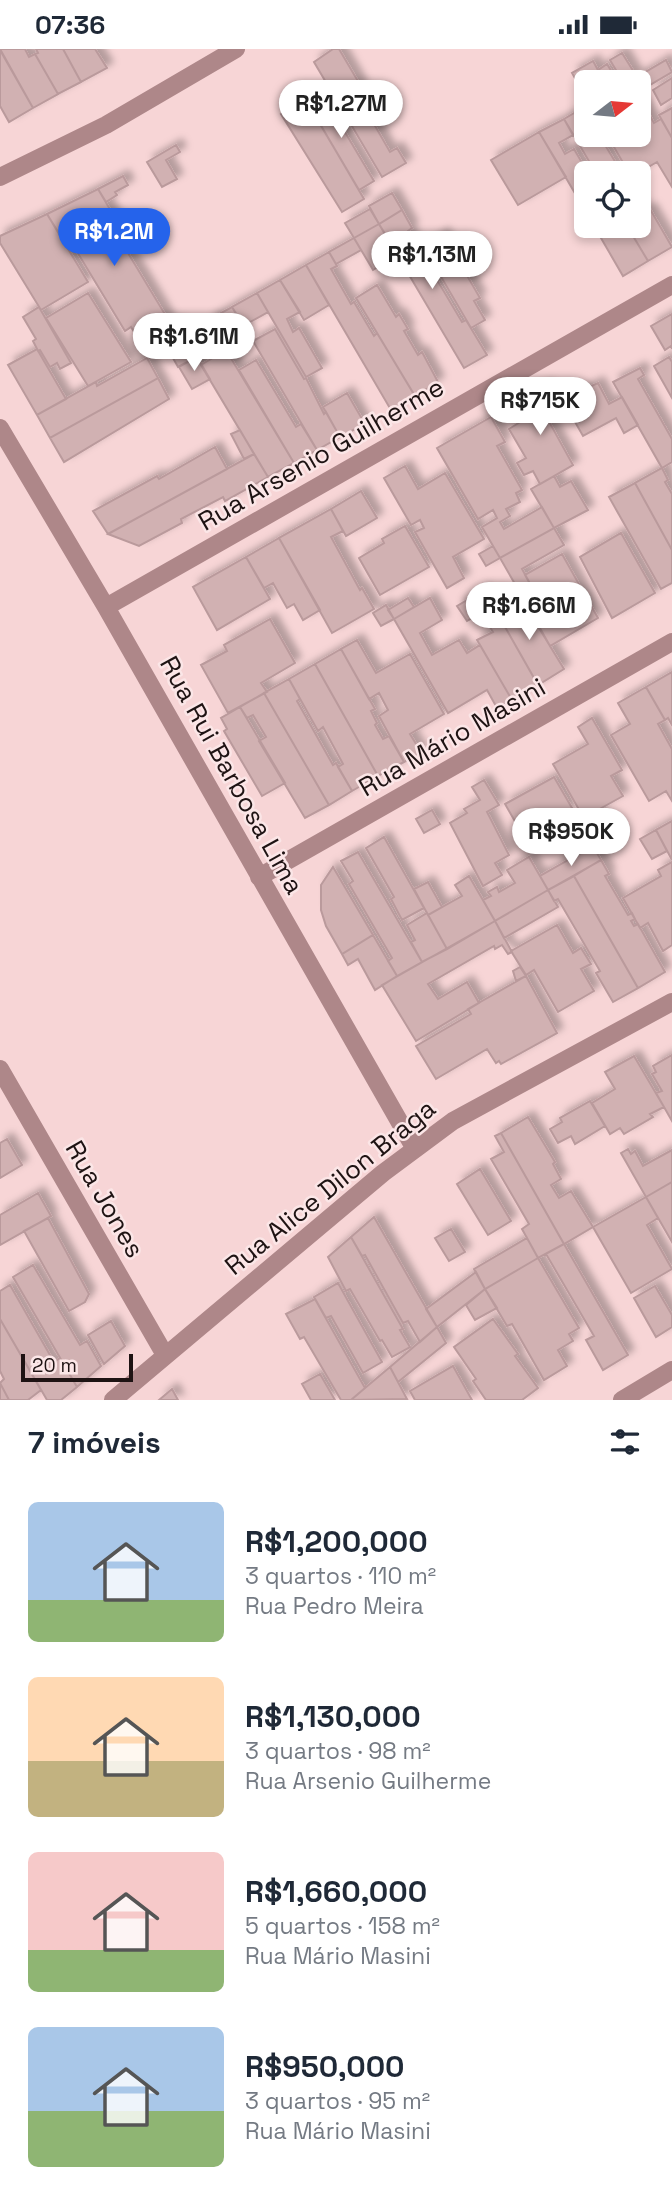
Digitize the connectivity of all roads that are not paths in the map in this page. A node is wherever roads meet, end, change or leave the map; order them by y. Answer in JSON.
{"nodes":[{"id":1,"x":236,"y":49,"type":"edge"},
{"id":2,"x":0,"y":177,"type":"edge"},
{"id":3,"x":672,"y":285,"type":"edge"},
{"id":4,"x":0,"y":428,"type":"edge"},
{"id":5,"x":107,"y":607,"type":"junction"},
{"id":6,"x":672,"y":642,"type":"edge"},
{"id":7,"x":259,"y":877,"type":"junction"},
{"id":8,"x":672,"y":1002,"type":"edge"},
{"id":9,"x":0,"y":1069,"type":"edge"},
{"id":10,"x":415,"y":1149,"type":"junction"},
{"id":11,"x":165,"y":1355,"type":"junction"},
{"id":12,"x":672,"y":1370,"type":"edge"},
{"id":13,"x":113,"y":1400,"type":"edge"},
{"id":14,"x":622,"y":1400,"type":"edge"}],
"edges":[{"from":1,"to":2,"type":"street"},
{"from":3,"to":5,"type":"street","name":"Rua Arsenio Guilherme"},
{"from":4,"to":5,"type":"street","name":"Rua Rui Barbosa Lima"},
{"from":5,"to":7,"type":"street","name":"Rua Rui Barbosa Lima"},
{"from":6,"to":7,"type":"street","name":"Rua Mário Masini"},
{"from":7,"to":10,"type":"street","name":"Rua Rui Barbosa Lima"},
{"from":8,"to":10,"type":"street","name":"Rua Alice Dilon Braga"},
{"from":9,"to":11,"type":"street","name":"Rua Jones"},
{"from":10,"to":11,"type":"street","name":"Rua Alice Dilon Braga"},
{"from":11,"to":13,"type":"street","name":"Rua Alice Dilon Braga"},
{"from":12,"to":14,"type":"street"}]}
